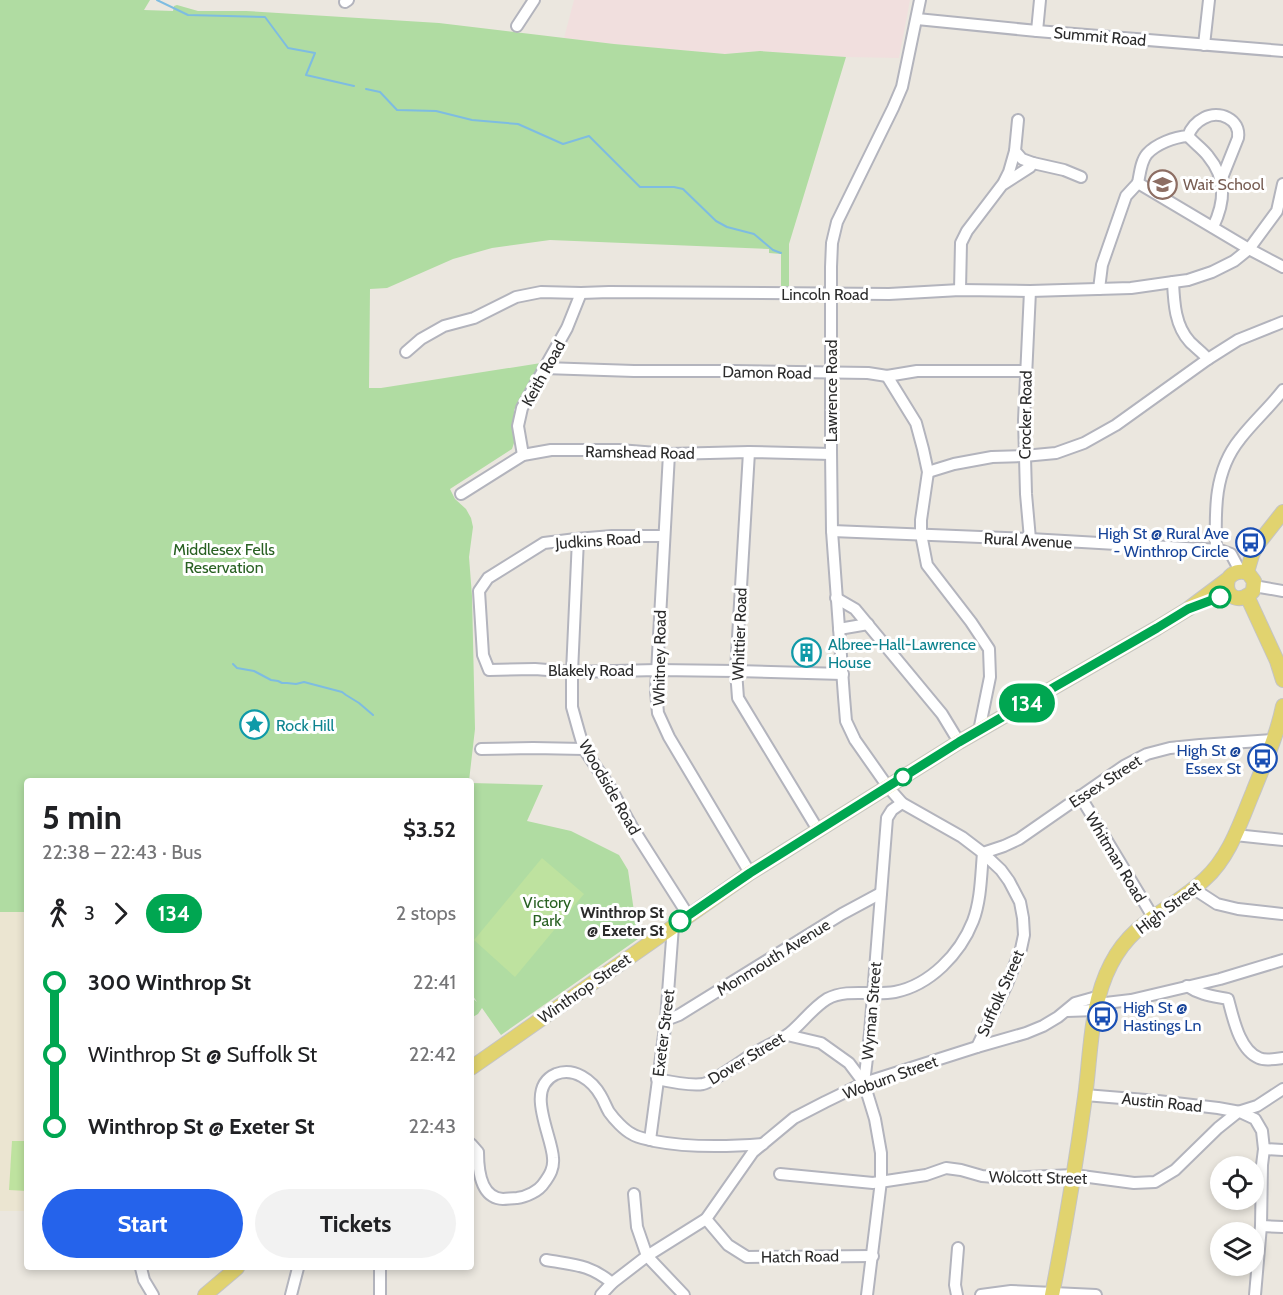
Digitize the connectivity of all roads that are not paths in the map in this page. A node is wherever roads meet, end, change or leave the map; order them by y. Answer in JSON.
{"nodes":[{"id":1,"x":534,"y":0,"type":"edge"},
{"id":2,"x":920,"y":0,"type":"edge"},
{"id":3,"x":1040,"y":0,"type":"edge"},
{"id":4,"x":1209,"y":0,"type":"edge"},
{"id":5,"x":917,"y":19,"type":"junction"},
{"id":6,"x":517,"y":26,"type":"dead end"},
{"id":7,"x":1037,"y":31,"type":"junction"},
{"id":8,"x":1204,"y":45,"type":"junction"},
{"id":9,"x":1283,"y":51,"type":"edge"},
{"id":10,"x":1018,"y":120,"type":"dead end"},
{"id":11,"x":1188,"y":136,"type":"junction"},
{"id":12,"x":1015,"y":151,"type":"junction"},
{"id":13,"x":1033,"y":163,"type":"junction"},
{"id":14,"x":1081,"y":177,"type":"dead end"},
{"id":15,"x":1221,"y":178,"type":"junction"},
{"id":16,"x":1138,"y":183,"type":"junction"},
{"id":17,"x":1283,"y":183,"type":"edge"},
{"id":18,"x":1002,"y":185,"type":"junction"},
{"id":19,"x":1280,"y":211,"type":"edge"},
{"id":20,"x":1213,"y":227,"type":"junction"},
{"id":21,"x":1250,"y":249,"type":"junction"},
{"id":22,"x":1283,"y":267,"type":"edge"},
{"id":23,"x":1173,"y":282,"type":"junction"},
{"id":24,"x":1099,"y":289,"type":"junction"},
{"id":25,"x":960,"y":290,"type":"junction"},
{"id":26,"x":1030,"y":291,"type":"junction"},
{"id":27,"x":581,"y":293,"type":"junction"},
{"id":28,"x":831,"y":294,"type":"junction"},
{"id":29,"x":1280,"y":325,"type":"edge"},
{"id":30,"x":406,"y":352,"type":"dead end"},
{"id":31,"x":1208,"y":359,"type":"junction"},
{"id":32,"x":544,"y":369,"type":"junction"},
{"id":33,"x":1026,"y":371,"type":"junction"},
{"id":34,"x":831,"y":374,"type":"junction"},
{"id":35,"x":887,"y":376,"type":"junction"},
{"id":36,"x":1283,"y":390,"type":"edge"},
{"id":37,"x":669,"y":453,"type":"junction"},
{"id":38,"x":749,"y":453,"type":"junction"},
{"id":39,"x":831,"y":454,"type":"junction"},
{"id":40,"x":523,"y":455,"type":"junction"},
{"id":41,"x":1024,"y":456,"type":"junction"},
{"id":42,"x":928,"y":472,"type":"junction"},
{"id":43,"x":461,"y":494,"type":"dead end"},
{"id":44,"x":1283,"y":512,"type":"edge"},
{"id":45,"x":832,"y":531,"type":"junction"},
{"id":46,"x":921,"y":534,"type":"junction"},
{"id":47,"x":664,"y":536,"type":"junction"},
{"id":48,"x":578,"y":539,"type":"junction"},
{"id":49,"x":1030,"y":539,"type":"junction"},
{"id":50,"x":1220,"y":550,"type":"junction"},
{"id":51,"x":1236,"y":575,"type":"junction"},
{"id":52,"x":1251,"y":591,"type":"junction"},
{"id":53,"x":1283,"y":591,"type":"edge"},
{"id":54,"x":1229,"y":595,"type":"junction"},
{"id":55,"x":836,"y":598,"type":"junction"},
{"id":56,"x":1188,"y":609,"type":"junction"},
{"id":57,"x":868,"y":624,"type":"junction"},
{"id":58,"x":839,"y":629,"type":"junction"},
{"id":59,"x":487,"y":665,"type":"joint"},
{"id":60,"x":657,"y":670,"type":"junction"},
{"id":61,"x":736,"y":671,"type":"junction"},
{"id":62,"x":572,"y":672,"type":"junction"},
{"id":63,"x":843,"y":674,"type":"junction"},
{"id":64,"x":1283,"y":680,"type":"edge"},
{"id":65,"x":1283,"y":706,"type":"edge"},
{"id":66,"x":979,"y":731,"type":"junction"},
{"id":67,"x":1274,"y":740,"type":"junction"},
{"id":68,"x":959,"y":742,"type":"junction"},
{"id":69,"x":480,"y":749,"type":"dead end"},
{"id":70,"x":584,"y":749,"type":"junction"},
{"id":71,"x":888,"y":787,"type":"junction"},
{"id":72,"x":1080,"y":796,"type":"junction"},
{"id":73,"x":902,"y":803,"type":"junction"},
{"id":74,"x":818,"y":830,"type":"junction"},
{"id":75,"x":1235,"y":835,"type":"junction"},
{"id":76,"x":1283,"y":840,"type":"edge"},
{"id":77,"x":983,"y":853,"type":"junction"},
{"id":78,"x":750,"y":873,"type":"junction"},
{"id":79,"x":1194,"y":890,"type":"junction"},
{"id":80,"x":881,"y":893,"type":"junction"},
{"id":81,"x":1282,"y":914,"type":"edge"},
{"id":82,"x":688,"y":915,"type":"junction"},
{"id":83,"x":1153,"y":918,"type":"junction"},
{"id":84,"x":673,"y":926,"type":"junction"},
{"id":85,"x":1283,"y":960,"type":"edge"},
{"id":86,"x":1187,"y":986,"type":"junction"},
{"id":87,"x":873,"y":993,"type":"junction"},
{"id":88,"x":1098,"y":1003,"type":"junction"},
{"id":89,"x":666,"y":1020,"type":"junction"},
{"id":90,"x":787,"y":1035,"type":"junction"},
{"id":91,"x":976,"y":1047,"type":"junction"},
{"id":92,"x":1283,"y":1058,"type":"edge"},
{"id":93,"x":474,"y":1066,"type":"edge"},
{"id":94,"x":657,"y":1079,"type":"junction"},
{"id":95,"x":864,"y":1083,"type":"junction"},
{"id":96,"x":1283,"y":1089,"type":"edge"},
{"id":97,"x":1085,"y":1095,"type":"junction"},
{"id":98,"x":1238,"y":1112,"type":"junction"},
{"id":99,"x":650,"y":1140,"type":"junction"},
{"id":100,"x":764,"y":1144,"type":"junction"},
{"id":101,"x":732,"y":1146,"type":"junction"},
{"id":102,"x":474,"y":1147,"type":"edge"},
{"id":103,"x":1264,"y":1149,"type":"junction"},
{"id":104,"x":1283,"y":1150,"type":"edge"},
{"id":105,"x":744,"y":1166,"type":"junction"},
{"id":106,"x":780,"y":1174,"type":"dead end"},
{"id":107,"x":1074,"y":1175,"type":"junction"},
{"id":108,"x":881,"y":1181,"type":"junction"},
{"id":109,"x":634,"y":1194,"type":"dead end"},
{"id":110,"x":706,"y":1219,"type":"junction"},
{"id":111,"x":1261,"y":1222,"type":"edge"},
{"id":112,"x":1264,"y":1226,"type":"edge"},
{"id":113,"x":1283,"y":1227,"type":"edge"},
{"id":114,"x":958,"y":1248,"type":"dead end"},
{"id":115,"x":646,"y":1256,"type":"junction"},
{"id":116,"x":873,"y":1256,"type":"junction"},
{"id":117,"x":546,"y":1260,"type":"dead end"},
{"id":118,"x":142,"y":1270,"type":"edge"},
{"id":119,"x":235,"y":1270,"type":"edge"},
{"id":120,"x":297,"y":1270,"type":"edge"},
{"id":121,"x":380,"y":1270,"type":"edge"},
{"id":122,"x":1257,"y":1276,"type":"edge"},
{"id":123,"x":612,"y":1283,"type":"junction"},
{"id":124,"x":1052,"y":1294,"type":"edge"},
{"id":125,"x":153,"y":1295,"type":"edge"},
{"id":126,"x":205,"y":1295,"type":"edge"},
{"id":127,"x":291,"y":1295,"type":"edge"},
{"id":128,"x":380,"y":1295,"type":"edge"},
{"id":129,"x":601,"y":1295,"type":"edge"},
{"id":130,"x":684,"y":1295,"type":"edge"},
{"id":131,"x":867,"y":1295,"type":"edge"},
{"id":132,"x":957,"y":1295,"type":"edge"},
{"id":133,"x":981,"y":1295,"type":"edge"},
{"id":134,"x":1096,"y":1295,"type":"edge"},
{"id":135,"x":1255,"y":1295,"type":"edge"}],
"edges":[{"from":1,"to":6,"type":"street"},
{"from":2,"to":5,"type":"street","name":"Lawrence Road"},
{"from":3,"to":7,"type":"street"},
{"from":4,"to":8,"type":"street"},
{"from":5,"to":7,"type":"street","name":"Summit Road"},
{"from":5,"to":28,"type":"street","name":"Lawrence Road"},
{"from":7,"to":8,"type":"street","name":"Summit Road"},
{"from":8,"to":9,"type":"street","name":"Summit Road"},
{"from":10,"to":12,"type":"street"},
{"from":11,"to":15,"type":"street"},
{"from":11,"to":15,"type":"street"},
{"from":11,"to":16,"type":"street"},
{"from":12,"to":13,"type":"street"},
{"from":12,"to":18,"type":"street"},
{"from":13,"to":14,"type":"street"},
{"from":13,"to":18,"type":"street"},
{"from":15,"to":20,"type":"street"},
{"from":16,"to":20,"type":"street"},
{"from":16,"to":24,"type":"street"},
{"from":17,"to":19,"type":"street"},
{"from":18,"to":25,"type":"street"},
{"from":19,"to":21,"type":"street"},
{"from":20,"to":21,"type":"street"},
{"from":21,"to":22,"type":"street"},
{"from":21,"to":23,"type":"street","name":"Lincoln Road"},
{"from":23,"to":24,"type":"street","name":"Lincoln Road"},
{"from":23,"to":31,"type":"street"},
{"from":24,"to":26,"type":"street","name":"Lincoln Road"},
{"from":25,"to":26,"type":"street","name":"Lincoln Road"},
{"from":25,"to":28,"type":"street","name":"Lincoln Road"},
{"from":26,"to":33,"type":"street","name":"Crocker Road"},
{"from":27,"to":28,"type":"street","name":"Lincoln Road"},
{"from":27,"to":30,"type":"street","name":"Lincoln Road"},
{"from":27,"to":32,"type":"street","name":"Keith Road"},
{"from":28,"to":34,"type":"street","name":"Lawrence Road"},
{"from":29,"to":31,"type":"street"},
{"from":31,"to":41,"type":"street"},
{"from":32,"to":34,"type":"street","name":"Damon Road"},
{"from":32,"to":40,"type":"street","name":"Keith Road"},
{"from":33,"to":35,"type":"street","name":"Damon Road"},
{"from":33,"to":41,"type":"street","name":"Crocker Road"},
{"from":34,"to":35,"type":"street","name":"Damon Road"},
{"from":34,"to":39,"type":"street","name":"Lawrence Road"},
{"from":35,"to":42,"type":"street"},
{"from":36,"to":50,"type":"street"},
{"from":37,"to":38,"type":"street","name":"Ramshead Road"},
{"from":37,"to":40,"type":"street","name":"Ramshead Road"},
{"from":37,"to":47,"type":"street","name":"Whitney Road"},
{"from":38,"to":39,"type":"street","name":"Ramshead Road"},
{"from":38,"to":61,"type":"street","name":"Whittier Road"},
{"from":39,"to":45,"type":"street","name":"Lawrence Road"},
{"from":40,"to":43,"type":"street","name":"Ramshead Road"},
{"from":41,"to":42,"type":"street"},
{"from":41,"to":49,"type":"street","name":"Crocker Road"},
{"from":42,"to":46,"type":"street"},
{"from":44,"to":51,"type":"main road"},
{"from":45,"to":46,"type":"street","name":"Rural Avenue"},
{"from":45,"to":55,"type":"street","name":"Lawrence Road"},
{"from":46,"to":49,"type":"street","name":"Rural Avenue"},
{"from":46,"to":66,"type":"street"},
{"from":47,"to":48,"type":"street","name":"Judkins Road"},
{"from":47,"to":60,"type":"street","name":"Whitney Road"},
{"from":48,"to":59,"type":"street","name":"Judkins Road"},
{"from":48,"to":62,"type":"street","name":"Woodside Road"},
{"from":49,"to":50,"type":"street","name":"Rural Avenue"},
{"from":50,"to":51,"type":"street"},
{"from":51,"to":52,"type":"main road"},
{"from":51,"to":54,"type":"main road"},
{"from":51,"to":56,"type":"main road","name":"Winthrop Street"},
{"from":52,"to":53,"type":"street"},
{"from":52,"to":54,"type":"main road"},
{"from":52,"to":64,"type":"main road"},
{"from":54,"to":56,"type":"main road","name":"Winthrop Street"},
{"from":55,"to":57,"type":"street"},
{"from":55,"to":58,"type":"street","name":"Lawrence Road"},
{"from":56,"to":66,"type":"main road","name":"Winthrop Street"},
{"from":57,"to":58,"type":"street"},
{"from":57,"to":68,"type":"street"},
{"from":58,"to":63,"type":"street","name":"Lawrence Road"},
{"from":59,"to":62,"type":"street","name":"Blakely Road"},
{"from":60,"to":61,"type":"street","name":"Blakely Road"},
{"from":60,"to":62,"type":"street","name":"Blakely Road"},
{"from":60,"to":78,"type":"street","name":"Whitney Road"},
{"from":61,"to":63,"type":"street","name":"Blakely Road"},
{"from":61,"to":74,"type":"street","name":"Whittier Road"},
{"from":62,"to":70,"type":"street","name":"Woodside Road"},
{"from":63,"to":71,"type":"street","name":"Lawrence Road"},
{"from":65,"to":67,"type":"main road","name":"High Street"},
{"from":66,"to":68,"type":"main road","name":"Winthrop Street"},
{"from":67,"to":72,"type":"street","name":"Essex Street"},
{"from":67,"to":75,"type":"main road","name":"High Street"},
{"from":68,"to":71,"type":"main road","name":"Winthrop Street"},
{"from":69,"to":70,"type":"street"},
{"from":70,"to":82,"type":"street","name":"Woodside Road"},
{"from":71,"to":73,"type":"street","name":"Suffolk Street"},
{"from":71,"to":74,"type":"main road","name":"Winthrop Street"},
{"from":72,"to":77,"type":"street","name":"Essex Street"},
{"from":72,"to":83,"type":"street","name":"Whitman Road"},
{"from":73,"to":77,"type":"street","name":"Suffolk Street"},
{"from":73,"to":80,"type":"street","name":"Wyman Street"},
{"from":74,"to":78,"type":"main road","name":"Winthrop Street"},
{"from":75,"to":76,"type":"street"},
{"from":75,"to":79,"type":"main road","name":"High Street"},
{"from":77,"to":87,"type":"street","name":"Dover Street"},
{"from":77,"to":91,"type":"street","name":"Suffolk Street"},
{"from":78,"to":82,"type":"main road","name":"Winthrop Street"},
{"from":79,"to":81,"type":"street"},
{"from":79,"to":83,"type":"main road","name":"High Street"},
{"from":80,"to":87,"type":"street","name":"Wyman Street"},
{"from":80,"to":89,"type":"street","name":"Monmouth Avenue"},
{"from":82,"to":84,"type":"main road","name":"Winthrop Street"},
{"from":83,"to":88,"type":"main road","name":"High Street"},
{"from":84,"to":89,"type":"street","name":"Exeter Street"},
{"from":84,"to":93,"type":"main road","name":"Winthrop Street"},
{"from":85,"to":86,"type":"street","name":"Woburn Street"},
{"from":86,"to":88,"type":"street","name":"Woburn Street"},
{"from":86,"to":92,"type":"street"},
{"from":87,"to":90,"type":"street","name":"Dover Street"},
{"from":87,"to":95,"type":"street","name":"Wyman Street"},
{"from":88,"to":91,"type":"street","name":"Woburn Street"},
{"from":88,"to":97,"type":"main road","name":"High Street"},
{"from":89,"to":94,"type":"street","name":"Exeter Street"},
{"from":90,"to":94,"type":"street","name":"Dover Street"},
{"from":90,"to":95,"type":"street"},
{"from":91,"to":95,"type":"street","name":"Woburn Street"},
{"from":94,"to":99,"type":"street","name":"Exeter Street"},
{"from":95,"to":100,"type":"street","name":"Woburn Street"},
{"from":95,"to":108,"type":"street","name":"Wyman Street"},
{"from":96,"to":98,"type":"street"},
{"from":97,"to":98,"type":"street","name":"Austin Road"},
{"from":97,"to":107,"type":"main road","name":"High Street"},
{"from":98,"to":103,"type":"street"},
{"from":98,"to":107,"type":"street","name":"Wolcott Street"},
{"from":99,"to":101,"type":"street"},
{"from":99,"to":102,"type":"street"},
{"from":100,"to":101,"type":"street"},
{"from":100,"to":105,"type":"street","name":"Woburn Street"},
{"from":101,"to":105,"type":"street"},
{"from":103,"to":104,"type":"street"},
{"from":103,"to":111,"type":"street"},
{"from":105,"to":110,"type":"street","name":"Woburn Street"},
{"from":106,"to":108,"type":"street","name":"Wolcott Street"},
{"from":107,"to":108,"type":"street","name":"Wolcott Street"},
{"from":107,"to":124,"type":"main road","name":"High Street"},
{"from":108,"to":116,"type":"street","name":"Wyman Street"},
{"from":109,"to":115,"type":"street"},
{"from":110,"to":115,"type":"street","name":"Woburn Street"},
{"from":110,"to":116,"type":"street","name":"Hatch Road"},
{"from":112,"to":113,"type":"street"},
{"from":114,"to":132,"type":"street"},
{"from":115,"to":123,"type":"street","name":"Woburn Street"},
{"from":115,"to":130,"type":"street"},
{"from":116,"to":131,"type":"street","name":"Wyman Street"},
{"from":117,"to":123,"type":"street"},
{"from":118,"to":125,"type":"street"},
{"from":119,"to":126,"type":"main road"},
{"from":120,"to":127,"type":"street"},
{"from":121,"to":128,"type":"street"},
{"from":122,"to":135,"type":"street"},
{"from":123,"to":129,"type":"street","name":"Woburn Street"},
{"from":124,"to":133,"type":"street"},
{"from":124,"to":134,"type":"street"}]}
